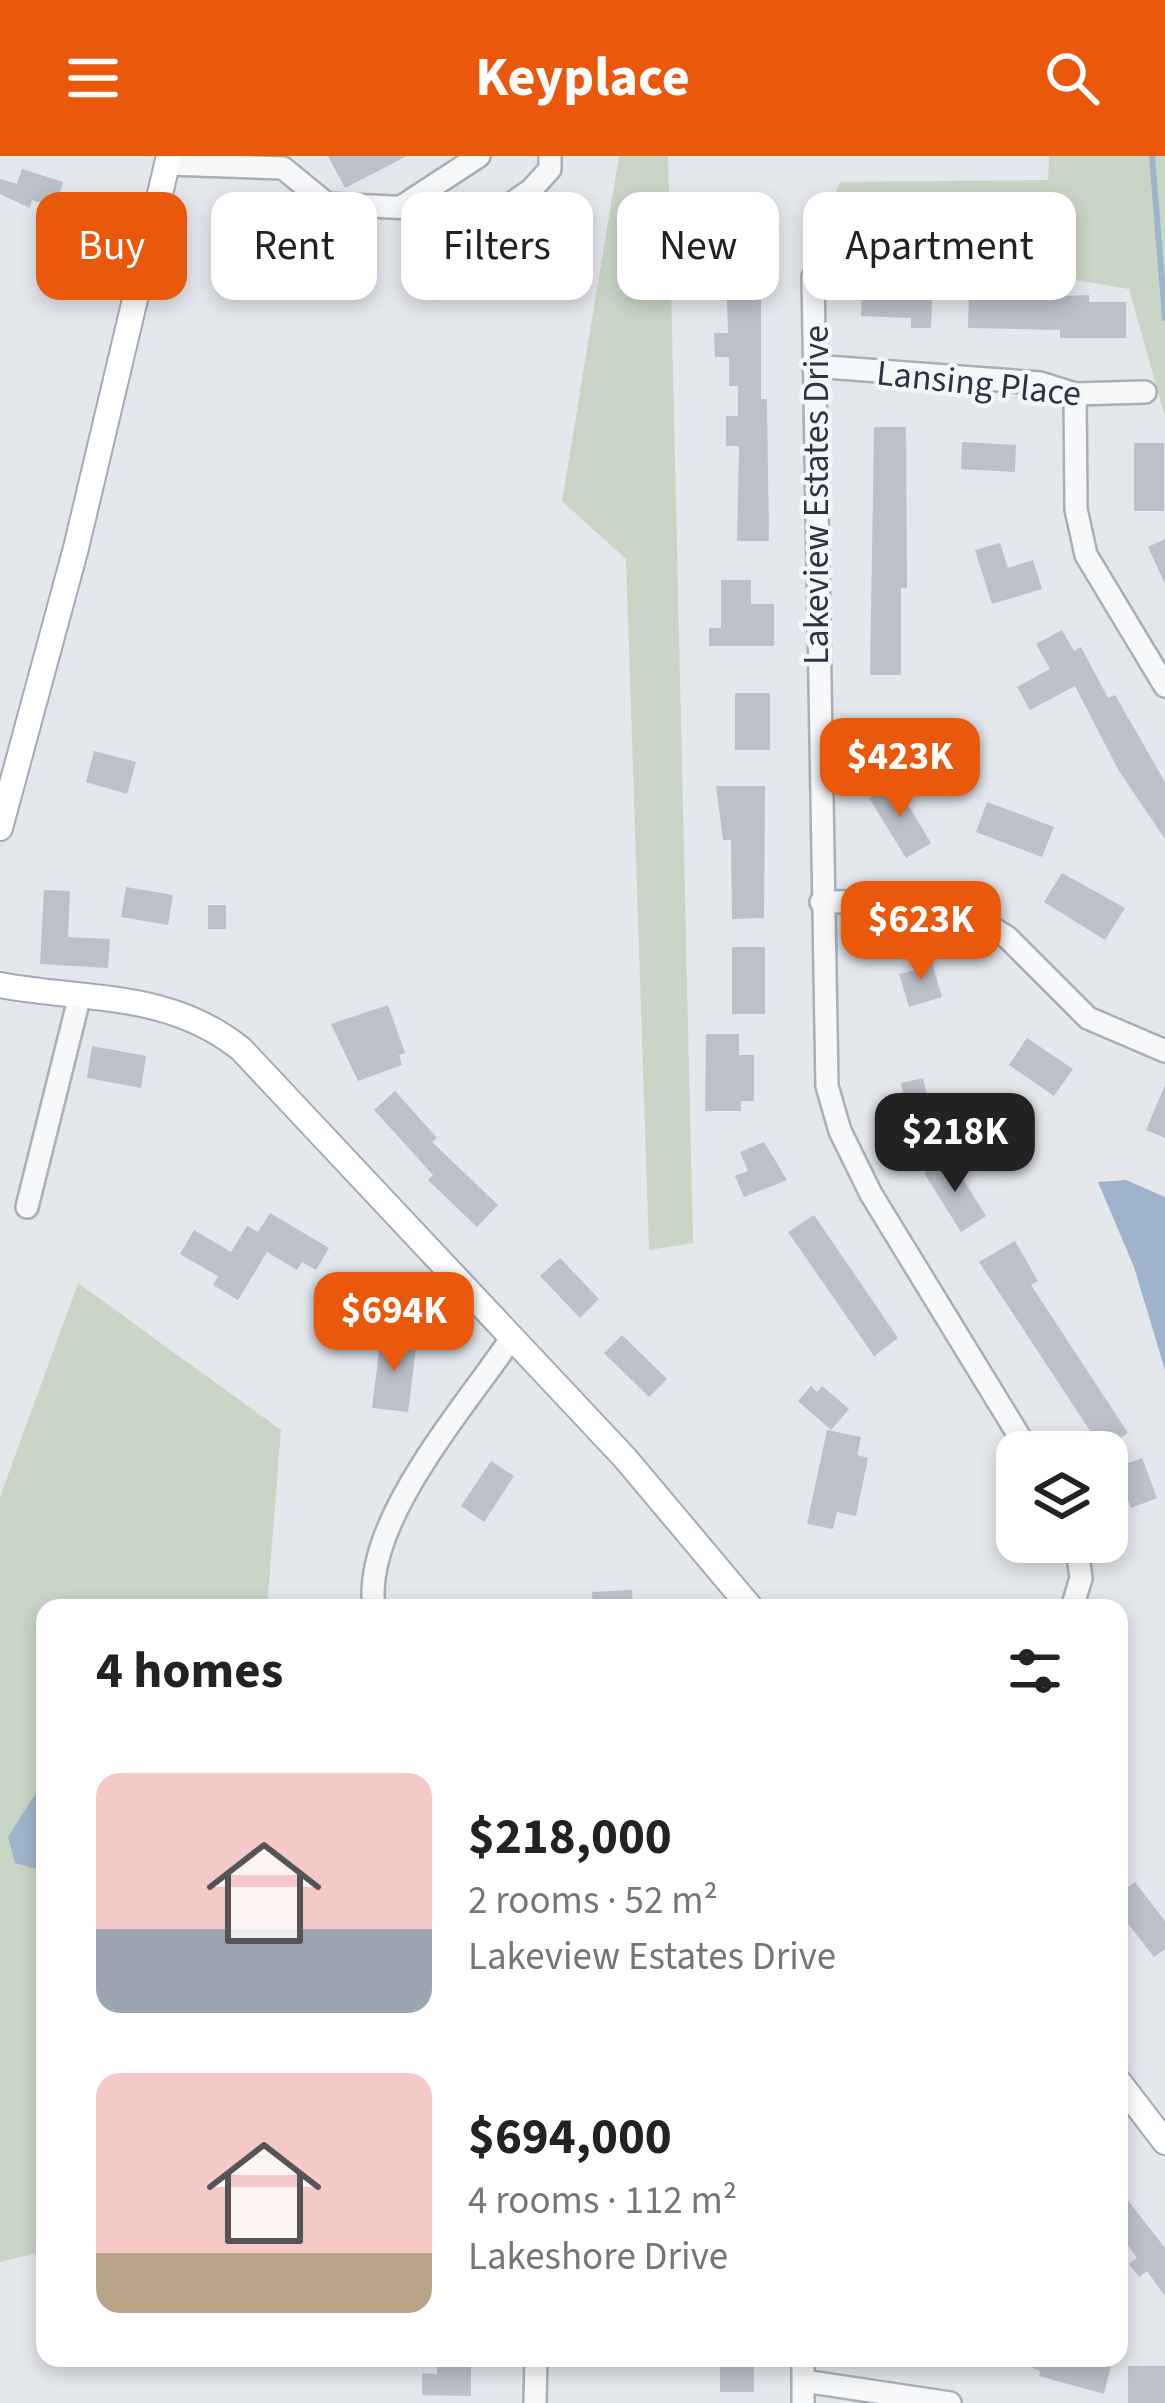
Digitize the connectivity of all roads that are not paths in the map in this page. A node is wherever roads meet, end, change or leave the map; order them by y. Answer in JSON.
{"nodes":[{"id":1,"x":479,"y":156,"type":"edge"},
{"id":2,"x":550,"y":156,"type":"edge"},
{"id":3,"x":168,"y":160,"type":"edge"},
{"id":4,"x":400,"y":207,"type":"junction"},
{"id":5,"x":813,"y":300,"type":"edge"},
{"id":6,"x":814,"y":366,"type":"junction"},
{"id":7,"x":1145,"y":392,"type":"dead end"},
{"id":8,"x":1075,"y":394,"type":"junction"},
{"id":9,"x":1165,"y":686,"type":"edge"},
{"id":10,"x":0,"y":828,"type":"edge"},
{"id":11,"x":821,"y":902,"type":"junction"},
{"id":12,"x":0,"y":985,"type":"edge"},
{"id":13,"x":80,"y":995,"type":"junction"},
{"id":14,"x":1165,"y":1051,"type":"edge"},
{"id":15,"x":27,"y":1207,"type":"dead end"},
{"id":16,"x":510,"y":1340,"type":"junction"},
{"id":17,"x":1016,"y":1431,"type":"edge"},
{"id":18,"x":1079,"y":1563,"type":"edge"},
{"id":19,"x":374,"y":1599,"type":"edge"},
{"id":20,"x":744,"y":1599,"type":"edge"},
{"id":21,"x":1075,"y":1599,"type":"edge"},
{"id":22,"x":1128,"y":2094,"type":"edge"},
{"id":23,"x":1165,"y":2142,"type":"edge"},
{"id":24,"x":536,"y":2367,"type":"edge"},
{"id":25,"x":803,"y":2381,"type":"edge"},
{"id":26,"x":536,"y":2403,"type":"edge"},
{"id":27,"x":950,"y":2403,"type":"edge"}],
"edges":[{"from":1,"to":4,"type":"street"},
{"from":2,"to":4,"type":"street"},
{"from":3,"to":4,"type":"street"},
{"from":3,"to":10,"type":"main road"},
{"from":5,"to":6,"type":"street","name":"Lakeview Estates Drive"},
{"from":6,"to":8,"type":"street","name":"Lansing Place"},
{"from":6,"to":11,"type":"street","name":"Lakeview Estates Drive"},
{"from":7,"to":8,"type":"street","name":"Lansing Place"},
{"from":8,"to":9,"type":"street"},
{"from":11,"to":14,"type":"street"},
{"from":11,"to":17,"type":"street","name":"Lakeview Estates Drive"},
{"from":12,"to":13,"type":"main road"},
{"from":13,"to":15,"type":"street"},
{"from":13,"to":16,"type":"main road"},
{"from":16,"to":19,"type":"street"},
{"from":16,"to":20,"type":"main road"},
{"from":18,"to":21,"type":"street"},
{"from":22,"to":23,"type":"main road"},
{"from":24,"to":26,"type":"street"},
{"from":25,"to":27,"type":"street"}]}
